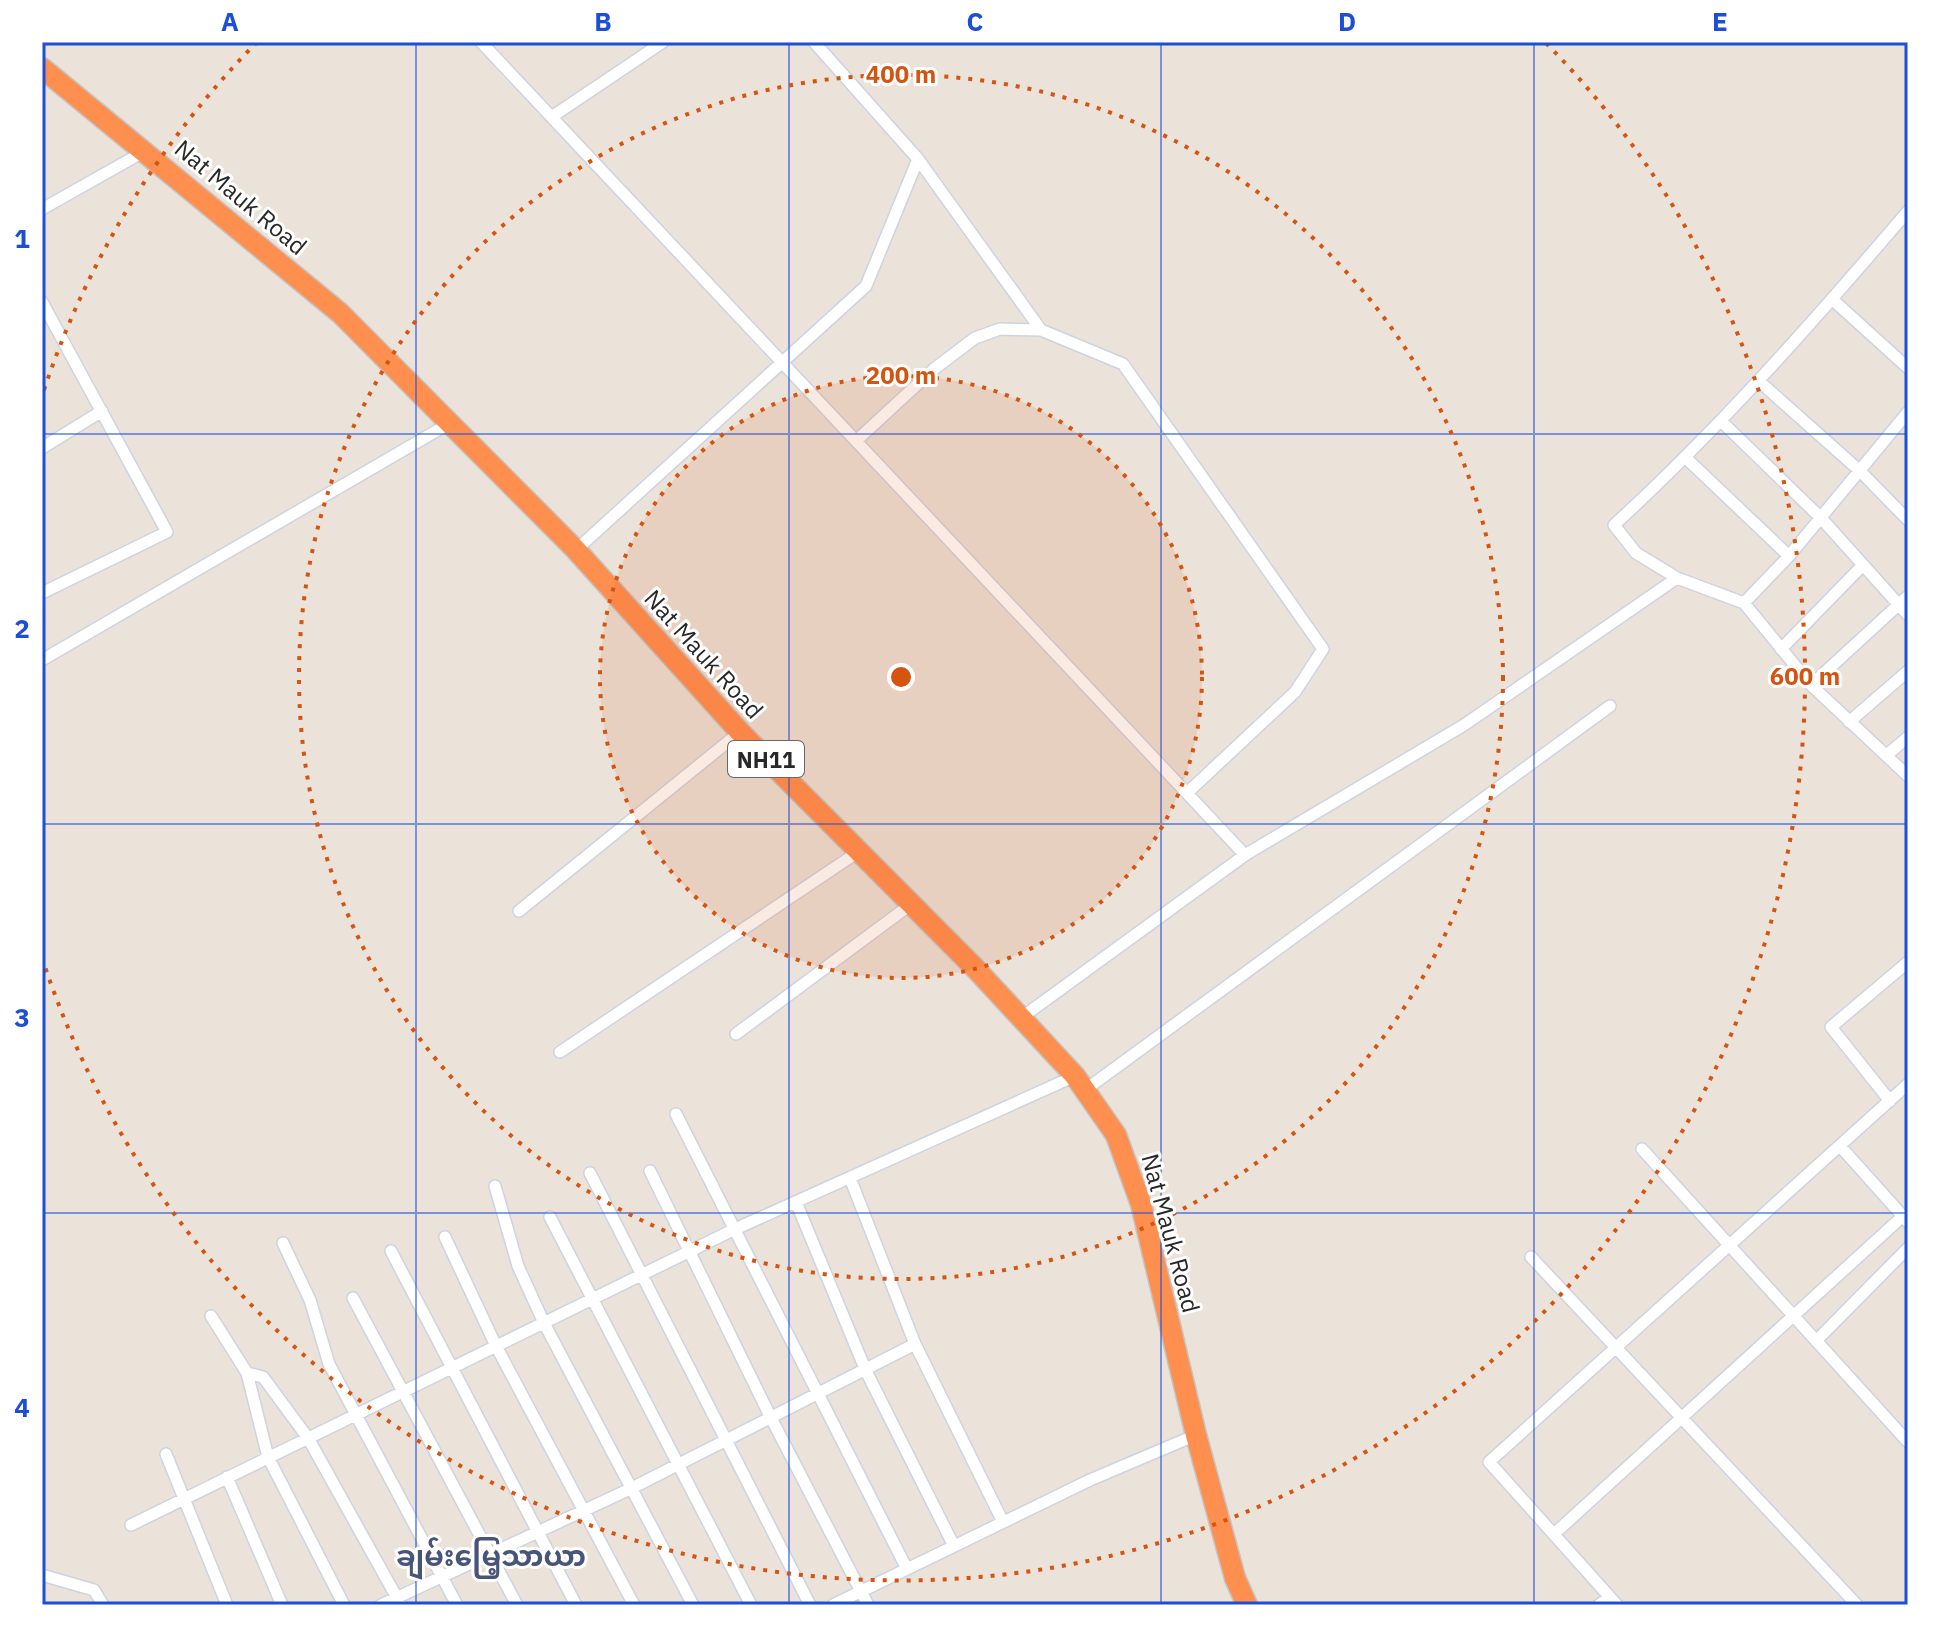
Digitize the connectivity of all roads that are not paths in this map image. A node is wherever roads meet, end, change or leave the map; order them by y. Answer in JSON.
{"nodes":[{"id":1,"x":481,"y":42,"type":"edge"},
{"id":2,"x":663,"y":42,"type":"edge"},
{"id":3,"x":814,"y":42,"type":"edge"},
{"id":4,"x":42,"y":69,"type":"edge"},
{"id":5,"x":553,"y":116,"type":"junction"},
{"id":6,"x":145,"y":151,"type":"junction"},
{"id":7,"x":918,"y":159,"type":"junction"},
{"id":8,"x":42,"y":209,"type":"edge"},
{"id":9,"x":1908,"y":211,"type":"edge"},
{"id":10,"x":1833,"y":300,"type":"junction"},
{"id":11,"x":42,"y":302,"type":"edge"},
{"id":12,"x":1041,"y":330,"type":"junction"},
{"id":13,"x":782,"y":361,"type":"junction"},
{"id":14,"x":1908,"y":368,"type":"edge"},
{"id":15,"x":1760,"y":382,"type":"junction"},
{"id":16,"x":102,"y":411,"type":"junction"},
{"id":17,"x":1908,"y":412,"type":"edge"},
{"id":18,"x":1721,"y":421,"type":"junction"},
{"id":19,"x":450,"y":423,"type":"junction"},
{"id":20,"x":857,"y":440,"type":"junction"},
{"id":21,"x":42,"y":448,"type":"edge"},
{"id":22,"x":1687,"y":459,"type":"junction"},
{"id":23,"x":1860,"y":471,"type":"junction"},
{"id":24,"x":1821,"y":518,"type":"junction"},
{"id":25,"x":1908,"y":520,"type":"edge"},
{"id":26,"x":576,"y":550,"type":"junction"},
{"id":27,"x":1789,"y":556,"type":"junction"},
{"id":28,"x":1863,"y":565,"type":"junction"},
{"id":29,"x":1677,"y":578,"type":"junction"},
{"id":30,"x":42,"y":593,"type":"edge"},
{"id":31,"x":1744,"y":603,"type":"junction"},
{"id":32,"x":1905,"y":605,"type":"edge"},
{"id":33,"x":1781,"y":649,"type":"junction"},
{"id":34,"x":42,"y":660,"type":"edge"},
{"id":35,"x":1908,"y":671,"type":"edge"},
{"id":36,"x":1811,"y":685,"type":"junction"},
{"id":37,"x":1610,"y":706,"type":"dead end"},
{"id":38,"x":1849,"y":722,"type":"junction"},
{"id":39,"x":740,"y":732,"type":"junction"},
{"id":40,"x":1908,"y":737,"type":"edge"},
{"id":41,"x":1888,"y":754,"type":"junction"},
{"id":42,"x":1908,"y":776,"type":"edge"},
{"id":43,"x":1187,"y":793,"type":"junction"},
{"id":44,"x":858,"y":852,"type":"junction"},
{"id":45,"x":1245,"y":855,"type":"junction"},
{"id":46,"x":910,"y":905,"type":"junction"},
{"id":47,"x":519,"y":911,"type":"dead end"},
{"id":48,"x":1907,"y":963,"type":"edge"},
{"id":49,"x":1021,"y":1018,"type":"junction"},
{"id":50,"x":736,"y":1034,"type":"dead end"},
{"id":51,"x":560,"y":1052,"type":"dead end"},
{"id":52,"x":1080,"y":1083,"type":"junction"},
{"id":53,"x":1908,"y":1084,"type":"edge"},
{"id":54,"x":1890,"y":1101,"type":"junction"},
{"id":55,"x":676,"y":1114,"type":"dead end"},
{"id":56,"x":1840,"y":1146,"type":"junction"},
{"id":57,"x":1642,"y":1149,"type":"dead end"},
{"id":58,"x":650,"y":1171,"type":"dead end"},
{"id":59,"x":590,"y":1173,"type":"dead end"},
{"id":60,"x":850,"y":1178,"type":"junction"},
{"id":61,"x":495,"y":1186,"type":"dead end"},
{"id":62,"x":796,"y":1202,"type":"junction"},
{"id":63,"x":550,"y":1217,"type":"dead end"},
{"id":64,"x":1905,"y":1219,"type":"edge"},
{"id":65,"x":733,"y":1230,"type":"junction"},
{"id":66,"x":445,"y":1237,"type":"dead end"},
{"id":67,"x":283,"y":1243,"type":"dead end"},
{"id":68,"x":1730,"y":1246,"type":"junction"},
{"id":69,"x":1908,"y":1248,"type":"edge"},
{"id":70,"x":391,"y":1251,"type":"dead end"},
{"id":71,"x":690,"y":1251,"type":"junction"},
{"id":72,"x":1531,"y":1257,"type":"dead end"},
{"id":73,"x":642,"y":1275,"type":"junction"},
{"id":74,"x":353,"y":1298,"type":"dead end"},
{"id":75,"x":592,"y":1299,"type":"junction"},
{"id":76,"x":211,"y":1316,"type":"dead end"},
{"id":77,"x":1793,"y":1316,"type":"junction"},
{"id":78,"x":544,"y":1323,"type":"junction"},
{"id":79,"x":1816,"y":1341,"type":"junction"},
{"id":80,"x":915,"y":1344,"type":"junction"},
{"id":81,"x":496,"y":1346,"type":"junction"},
{"id":82,"x":1615,"y":1349,"type":"junction"},
{"id":83,"x":451,"y":1368,"type":"junction"},
{"id":84,"x":866,"y":1371,"type":"junction"},
{"id":85,"x":247,"y":1373,"type":"junction"},
{"id":86,"x":401,"y":1392,"type":"junction"},
{"id":87,"x":818,"y":1395,"type":"junction"},
{"id":88,"x":354,"y":1415,"type":"junction"},
{"id":89,"x":771,"y":1418,"type":"junction"},
{"id":90,"x":1681,"y":1419,"type":"junction"},
{"id":91,"x":1196,"y":1435,"type":"junction"},
{"id":92,"x":308,"y":1438,"type":"junction"},
{"id":93,"x":724,"y":1442,"type":"junction"},
{"id":94,"x":1908,"y":1442,"type":"edge"},
{"id":95,"x":166,"y":1454,"type":"dead end"},
{"id":96,"x":268,"y":1457,"type":"junction"},
{"id":97,"x":678,"y":1465,"type":"junction"},
{"id":98,"x":227,"y":1477,"type":"junction"},
{"id":99,"x":630,"y":1489,"type":"junction"},
{"id":100,"x":184,"y":1499,"type":"junction"},
{"id":101,"x":583,"y":1511,"type":"junction"},
{"id":102,"x":1003,"y":1522,"type":"junction"},
{"id":103,"x":131,"y":1525,"type":"dead end"},
{"id":104,"x":539,"y":1532,"type":"junction"},
{"id":105,"x":1554,"y":1534,"type":"junction"},
{"id":106,"x":954,"y":1546,"type":"junction"},
{"id":107,"x":490,"y":1554,"type":"junction"},
{"id":108,"x":907,"y":1569,"type":"junction"},
{"id":109,"x":42,"y":1575,"type":"edge"},
{"id":110,"x":442,"y":1577,"type":"junction"},
{"id":111,"x":861,"y":1591,"type":"junction"},
{"id":112,"x":400,"y":1601,"type":"edge"},
{"id":113,"x":1614,"y":1601,"type":"edge"},
{"id":114,"x":103,"y":1605,"type":"edge"},
{"id":115,"x":227,"y":1605,"type":"edge"},
{"id":116,"x":282,"y":1605,"type":"edge"},
{"id":117,"x":344,"y":1605,"type":"edge"},
{"id":118,"x":381,"y":1605,"type":"edge"},
{"id":119,"x":457,"y":1605,"type":"edge"},
{"id":120,"x":517,"y":1605,"type":"edge"},
{"id":121,"x":576,"y":1605,"type":"edge"},
{"id":122,"x":634,"y":1605,"type":"edge"},
{"id":123,"x":693,"y":1605,"type":"edge"},
{"id":124,"x":751,"y":1605,"type":"edge"},
{"id":125,"x":810,"y":1605,"type":"edge"},
{"id":126,"x":833,"y":1605,"type":"edge"},
{"id":127,"x":868,"y":1605,"type":"edge"},
{"id":128,"x":1247,"y":1605,"type":"edge"},
{"id":129,"x":1599,"y":1605,"type":"edge"},
{"id":130,"x":1857,"y":1605,"type":"edge"}],
"edges":[{"from":1,"to":5,"type":"street"},
{"from":2,"to":5,"type":"street"},
{"from":3,"to":7,"type":"street"},
{"from":4,"to":6,"type":"highway","name":"Nat Mauk Road","number":"NH11"},
{"from":5,"to":13,"type":"street"},
{"from":6,"to":8,"type":"street"},
{"from":6,"to":19,"type":"highway","name":"Nat Mauk Road","number":"NH11"},
{"from":7,"to":12,"type":"street"},
{"from":7,"to":13,"type":"street"},
{"from":9,"to":10,"type":"street"},
{"from":10,"to":14,"type":"street"},
{"from":10,"to":15,"type":"street"},
{"from":11,"to":16,"type":"street"},
{"from":12,"to":20,"type":"street"},
{"from":12,"to":43,"type":"street"},
{"from":13,"to":20,"type":"street"},
{"from":13,"to":26,"type":"street"},
{"from":15,"to":18,"type":"street"},
{"from":15,"to":23,"type":"street"},
{"from":16,"to":21,"type":"street"},
{"from":16,"to":30,"type":"street"},
{"from":17,"to":23,"type":"street"},
{"from":18,"to":22,"type":"street"},
{"from":18,"to":24,"type":"street"},
{"from":19,"to":26,"type":"highway","name":"Nat Mauk Road","number":"NH11"},
{"from":19,"to":34,"type":"street"},
{"from":20,"to":43,"type":"street"},
{"from":22,"to":27,"type":"street"},
{"from":22,"to":29,"type":"street"},
{"from":23,"to":24,"type":"street"},
{"from":23,"to":25,"type":"street"},
{"from":24,"to":27,"type":"street"},
{"from":24,"to":28,"type":"street"},
{"from":26,"to":39,"type":"highway","name":"Nat Mauk Road","number":"NH11"},
{"from":27,"to":31,"type":"street"},
{"from":28,"to":32,"type":"street"},
{"from":28,"to":33,"type":"street"},
{"from":29,"to":31,"type":"street"},
{"from":29,"to":45,"type":"street"},
{"from":31,"to":33,"type":"street"},
{"from":32,"to":36,"type":"street"},
{"from":33,"to":36,"type":"street"},
{"from":35,"to":38,"type":"street"},
{"from":36,"to":38,"type":"street"},
{"from":37,"to":52,"type":"street"},
{"from":38,"to":41,"type":"street"},
{"from":39,"to":44,"type":"highway","name":"Nat Mauk Road","number":"NH11"},
{"from":39,"to":47,"type":"street"},
{"from":40,"to":41,"type":"street"},
{"from":41,"to":42,"type":"street"},
{"from":43,"to":45,"type":"street"},
{"from":44,"to":46,"type":"highway","name":"Nat Mauk Road","number":"NH11"},
{"from":44,"to":51,"type":"street"},
{"from":45,"to":49,"type":"street"},
{"from":46,"to":49,"type":"highway","name":"Nat Mauk Road","number":"NH11"},
{"from":46,"to":50,"type":"street"},
{"from":48,"to":54,"type":"street"},
{"from":49,"to":52,"type":"highway","name":"Nat Mauk Road","number":"NH11"},
{"from":52,"to":60,"type":"street"},
{"from":52,"to":91,"type":"highway","name":"Nat Mauk Road","number":"NH11"},
{"from":53,"to":54,"type":"street"},
{"from":54,"to":56,"type":"street"},
{"from":55,"to":65,"type":"street"},
{"from":56,"to":64,"type":"street"},
{"from":56,"to":68,"type":"street"},
{"from":57,"to":68,"type":"street"},
{"from":58,"to":71,"type":"street"},
{"from":59,"to":73,"type":"street"},
{"from":60,"to":62,"type":"street"},
{"from":60,"to":80,"type":"street"},
{"from":61,"to":78,"type":"street"},
{"from":62,"to":65,"type":"street"},
{"from":62,"to":84,"type":"street"},
{"from":63,"to":75,"type":"street"},
{"from":64,"to":77,"type":"street"},
{"from":65,"to":71,"type":"street"},
{"from":65,"to":87,"type":"street"},
{"from":66,"to":81,"type":"street"},
{"from":67,"to":88,"type":"street"},
{"from":68,"to":77,"type":"street"},
{"from":68,"to":82,"type":"street"},
{"from":69,"to":79,"type":"street"},
{"from":70,"to":83,"type":"street"},
{"from":71,"to":73,"type":"street"},
{"from":71,"to":89,"type":"street"},
{"from":72,"to":82,"type":"street"},
{"from":73,"to":75,"type":"street"},
{"from":73,"to":93,"type":"street"},
{"from":74,"to":86,"type":"street"},
{"from":75,"to":78,"type":"street"},
{"from":75,"to":97,"type":"street"},
{"from":76,"to":85,"type":"street"},
{"from":77,"to":79,"type":"street"},
{"from":77,"to":90,"type":"street"},
{"from":78,"to":81,"type":"street"},
{"from":78,"to":99,"type":"street"},
{"from":79,"to":94,"type":"street"},
{"from":80,"to":84,"type":"street"},
{"from":80,"to":102,"type":"street"},
{"from":81,"to":83,"type":"street"},
{"from":81,"to":101,"type":"street"},
{"from":82,"to":90,"type":"street"},
{"from":82,"to":105,"type":"street"},
{"from":83,"to":86,"type":"street"},
{"from":83,"to":104,"type":"street"},
{"from":84,"to":87,"type":"street"},
{"from":84,"to":106,"type":"street"},
{"from":85,"to":92,"type":"street"},
{"from":85,"to":96,"type":"street"},
{"from":86,"to":88,"type":"street"},
{"from":86,"to":107,"type":"street"},
{"from":87,"to":89,"type":"street"},
{"from":87,"to":108,"type":"street"},
{"from":88,"to":92,"type":"street"},
{"from":88,"to":110,"type":"street"},
{"from":89,"to":93,"type":"street"},
{"from":89,"to":111,"type":"street"},
{"from":90,"to":105,"type":"street"},
{"from":90,"to":130,"type":"street"},
{"from":91,"to":102,"type":"street"},
{"from":91,"to":128,"type":"highway","name":"Nat Mauk Road","number":"NH11"},
{"from":92,"to":96,"type":"street"},
{"from":92,"to":112,"type":"street"},
{"from":93,"to":97,"type":"street"},
{"from":93,"to":125,"type":"street"},
{"from":95,"to":100,"type":"street"},
{"from":96,"to":98,"type":"street"},
{"from":96,"to":117,"type":"street"},
{"from":97,"to":99,"type":"street"},
{"from":97,"to":124,"type":"street"},
{"from":98,"to":100,"type":"street"},
{"from":98,"to":116,"type":"street"},
{"from":99,"to":101,"type":"street"},
{"from":99,"to":123,"type":"street"},
{"from":100,"to":103,"type":"street"},
{"from":100,"to":115,"type":"street"},
{"from":101,"to":104,"type":"street"},
{"from":101,"to":122,"type":"street"},
{"from":102,"to":106,"type":"street"},
{"from":104,"to":107,"type":"street"},
{"from":104,"to":121,"type":"street"},
{"from":105,"to":113,"type":"street"},
{"from":106,"to":108,"type":"street"},
{"from":107,"to":110,"type":"street"},
{"from":107,"to":120,"type":"street"},
{"from":108,"to":111,"type":"street"},
{"from":109,"to":114,"type":"street"},
{"from":110,"to":112,"type":"street"},
{"from":110,"to":119,"type":"street"},
{"from":111,"to":126,"type":"street"},
{"from":111,"to":127,"type":"street"},
{"from":112,"to":118,"type":"street"},
{"from":113,"to":129,"type":"street"}]}
